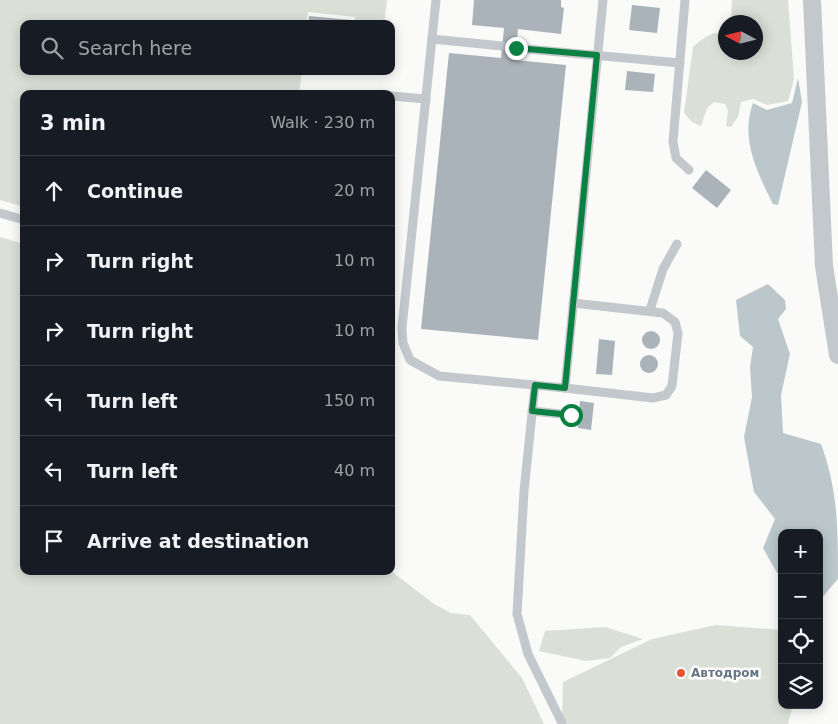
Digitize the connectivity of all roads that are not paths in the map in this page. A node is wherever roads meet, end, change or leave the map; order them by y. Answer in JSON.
{"nodes":[{"id":1,"x":436,"y":0,"type":"edge"},
{"id":2,"x":603,"y":0,"type":"edge"},
{"id":3,"x":685,"y":0,"type":"edge"},
{"id":4,"x":812,"y":0,"type":"edge"},
{"id":5,"x":432,"y":40,"type":"junction"},
{"id":6,"x":502,"y":46,"type":"dead end"},
{"id":7,"x":516,"y":48,"type":"dead end"},
{"id":8,"x":597,"y":55,"type":"junction"},
{"id":9,"x":680,"y":63,"type":"junction"},
{"id":10,"x":395,"y":96,"type":"edge"},
{"id":11,"x":426,"y":99,"type":"junction"},
{"id":12,"x":689,"y":170,"type":"dead end"},
{"id":13,"x":0,"y":214,"type":"edge"},
{"id":14,"x":20,"y":219,"type":"edge"},
{"id":15,"x":677,"y":244,"type":"dead end"},
{"id":16,"x":573,"y":303,"type":"junction"},
{"id":17,"x":650,"y":310,"type":"junction"},
{"id":18,"x":838,"y":356,"type":"edge"},
{"id":19,"x":535,"y":385,"type":"junction"},
{"id":20,"x":565,"y":388,"type":"junction"},
{"id":21,"x":532,"y":411,"type":"junction"},
{"id":22,"x":571,"y":415,"type":"dead end"},
{"id":23,"x":562,"y":724,"type":"edge"}],
"edges":[{"from":1,"to":5,"type":"lane"},
{"from":2,"to":8,"type":"lane"},
{"from":3,"to":9,"type":"lane"},
{"from":4,"to":18,"type":"street"},
{"from":5,"to":6,"type":"lane"},
{"from":5,"to":11,"type":"lane"},
{"from":7,"to":8,"type":"lane"},
{"from":8,"to":9,"type":"lane"},
{"from":8,"to":16,"type":"lane"},
{"from":9,"to":12,"type":"lane"},
{"from":10,"to":11,"type":"lane"},
{"from":11,"to":19,"type":"lane"},
{"from":13,"to":14,"type":"lane"},
{"from":15,"to":17,"type":"lane"},
{"from":16,"to":17,"type":"lane"},
{"from":16,"to":20,"type":"lane"},
{"from":17,"to":20,"type":"lane"},
{"from":19,"to":20,"type":"lane"},
{"from":19,"to":21,"type":"lane"},
{"from":21,"to":22,"type":"lane"},
{"from":21,"to":23,"type":"lane"}]}
